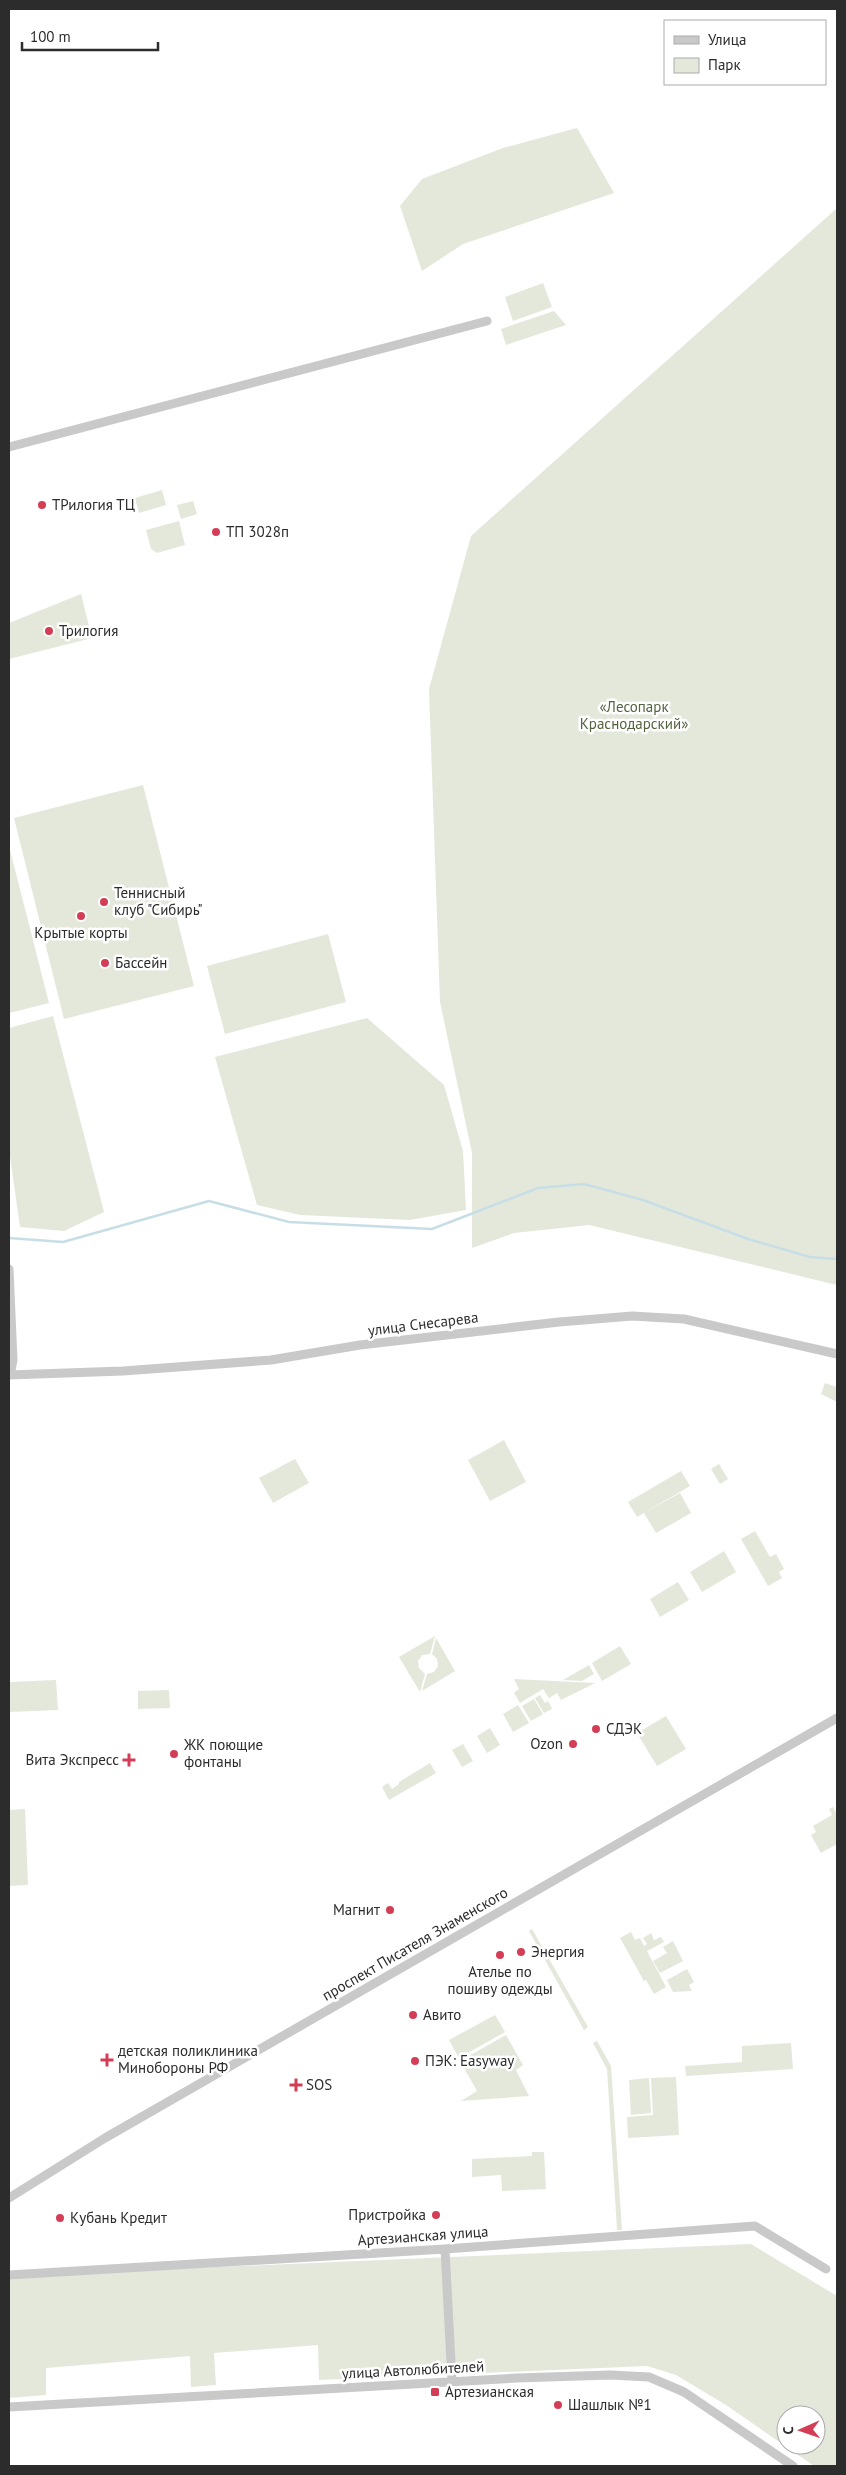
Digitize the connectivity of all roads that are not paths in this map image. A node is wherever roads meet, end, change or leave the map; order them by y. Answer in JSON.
{"nodes":[{"id":1,"x":487,"y":321,"type":"dead end"},
{"id":2,"x":9,"y":447,"type":"edge"},
{"id":3,"x":9,"y":1269,"type":"edge"},
{"id":4,"x":837,"y":1354,"type":"edge"},
{"id":5,"x":10,"y":1375,"type":"edge"},
{"id":6,"x":837,"y":1718,"type":"edge"},
{"id":7,"x":9,"y":2198,"type":"edge"},
{"id":8,"x":445,"y":2249,"type":"junction"},
{"id":9,"x":826,"y":2269,"type":"dead end"},
{"id":10,"x":9,"y":2275,"type":"edge"},
{"id":11,"x":452,"y":2381,"type":"junction"},
{"id":12,"x":9,"y":2407,"type":"edge"},
{"id":13,"x":793,"y":2466,"type":"edge"}],
"edges":[{"from":1,"to":2,"type":"street"},
{"from":3,"to":5,"type":"street"},
{"from":4,"to":5,"type":"street","name":"улица Снесарева"},
{"from":6,"to":7,"type":"street","name":"проспект Писателя Знаменского"},
{"from":8,"to":9,"type":"street","name":"Артезианская улица"},
{"from":8,"to":10,"type":"street","name":"Артезианская улица"},
{"from":8,"to":11,"type":"street"},
{"from":11,"to":12,"type":"street","name":"улица Автолюбителей"},
{"from":11,"to":13,"type":"street","name":"улица Автолюбителей"}]}
